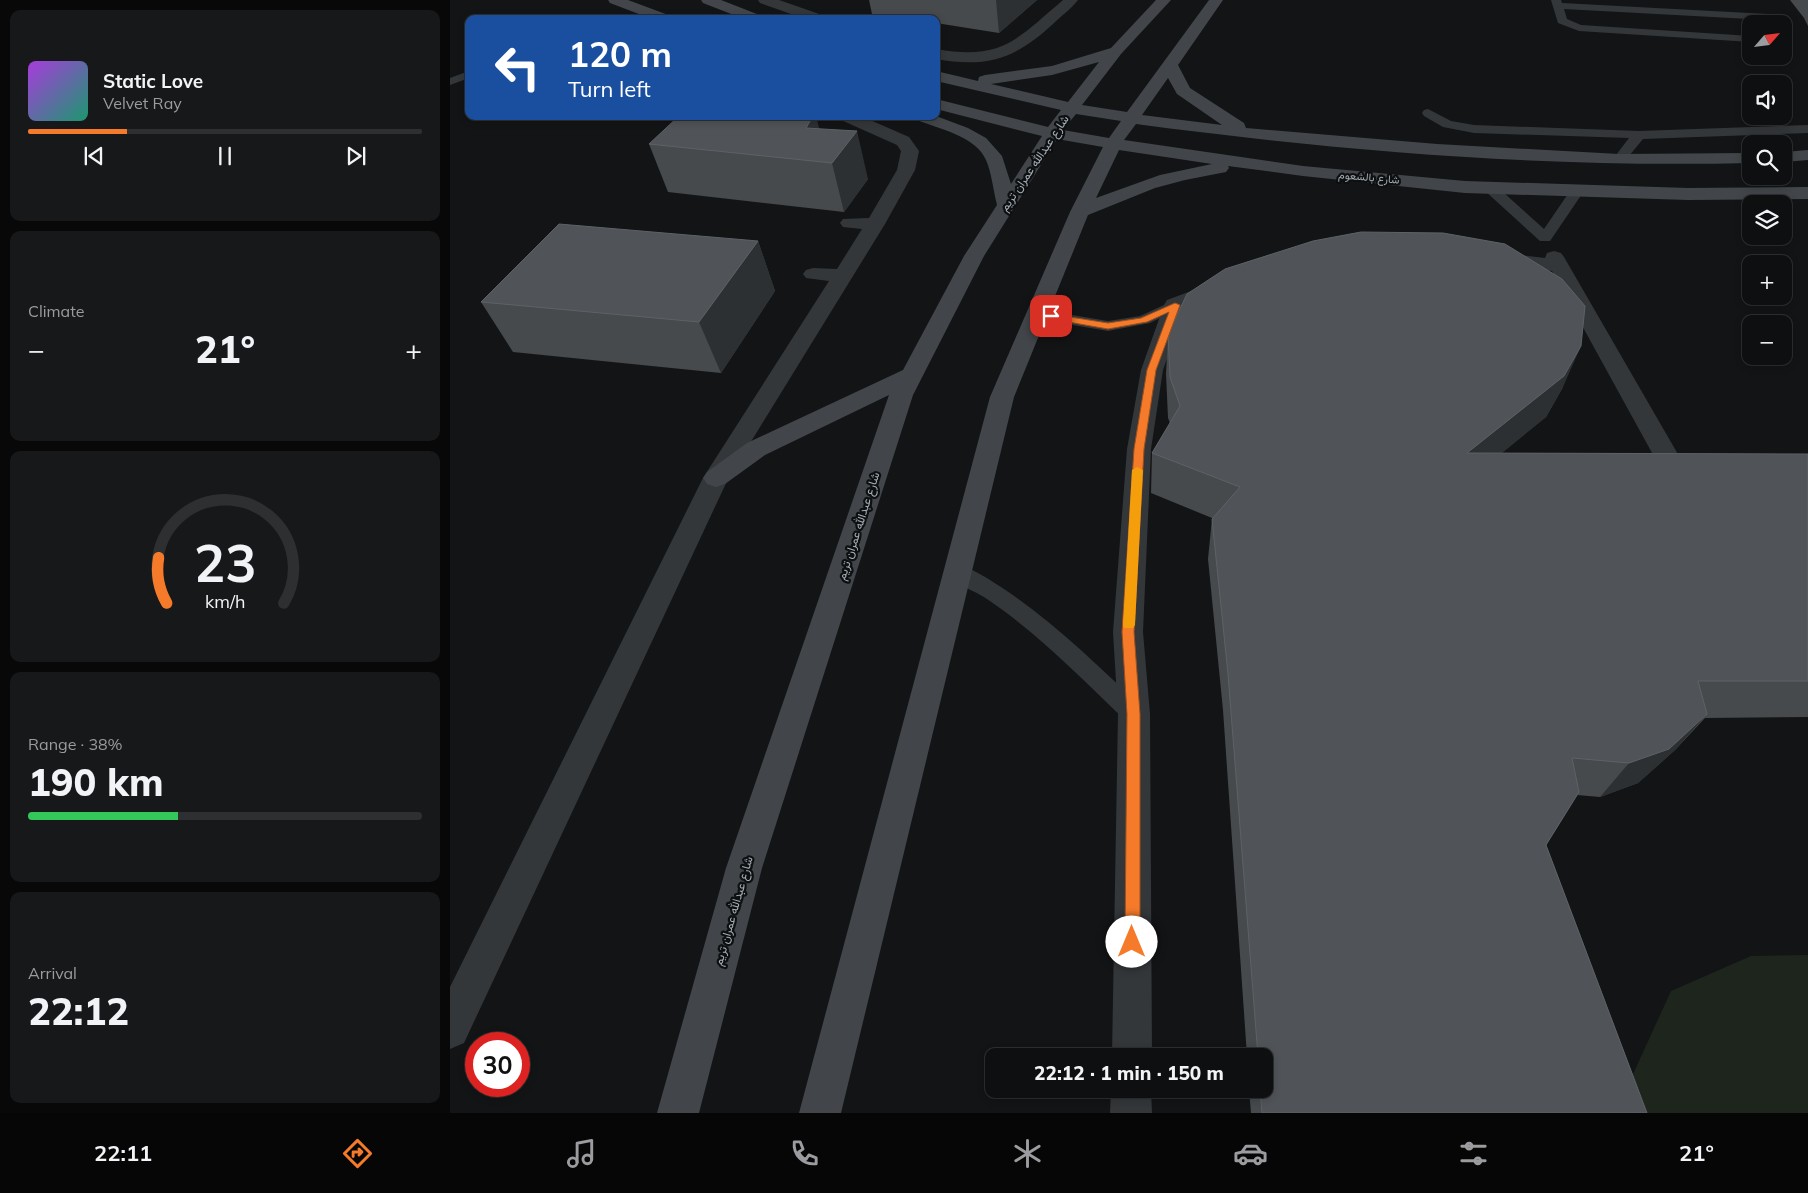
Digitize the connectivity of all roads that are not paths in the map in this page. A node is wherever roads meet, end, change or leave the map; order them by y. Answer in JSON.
{"nodes":[{"id":1,"x":615,"y":0,"type":"edge"},
{"id":2,"x":708,"y":0,"type":"edge"},
{"id":3,"x":765,"y":0,"type":"edge"},
{"id":4,"x":1071,"y":0,"type":"edge"},
{"id":5,"x":1164,"y":0,"type":"edge"},
{"id":6,"x":1216,"y":0,"type":"edge"},
{"id":7,"x":1556,"y":3,"type":"edge"},
{"id":8,"x":1759,"y":6,"type":"dead end"},
{"id":9,"x":652,"y":15,"type":"edge"},
{"id":10,"x":747,"y":15,"type":"edge"},
{"id":11,"x":808,"y":15,"type":"edge"},
{"id":12,"x":1766,"y":15,"type":"edge"},
{"id":13,"x":1742,"y":18,"type":"edge"},
{"id":14,"x":1742,"y":38,"type":"edge"},
{"id":15,"x":1116,"y":51,"type":"junction"},
{"id":16,"x":940,"y":54,"type":"edge"},
{"id":17,"x":1170,"y":64,"type":"junction"},
{"id":18,"x":465,"y":76,"type":"edge"},
{"id":19,"x":940,"y":77,"type":"edge"},
{"id":20,"x":450,"y":82,"type":"edge"},
{"id":21,"x":961,"y":82,"type":"junction"},
{"id":22,"x":940,"y":105,"type":"edge"},
{"id":23,"x":1072,"y":108,"type":"junction"},
{"id":24,"x":1428,"y":113,"type":"dead end"},
{"id":25,"x":1132,"y":118,"type":"junction"},
{"id":26,"x":856,"y":120,"type":"edge"},
{"id":27,"x":932,"y":120,"type":"edge"},
{"id":28,"x":1808,"y":129,"type":"edge"},
{"id":29,"x":1052,"y":133,"type":"junction"},
{"id":30,"x":1250,"y":134,"type":"junction"},
{"id":31,"x":1639,"y":135,"type":"junction"},
{"id":32,"x":1114,"y":144,"type":"junction"},
{"id":33,"x":1808,"y":155,"type":"edge"},
{"id":34,"x":1792,"y":156,"type":"edge"},
{"id":35,"x":1742,"y":158,"type":"edge"},
{"id":36,"x":1620,"y":159,"type":"junction"},
{"id":37,"x":1252,"y":164,"type":"junction"},
{"id":38,"x":1489,"y":187,"type":"junction"},
{"id":39,"x":1577,"y":191,"type":"junction"},
{"id":40,"x":1808,"y":193,"type":"edge"},
{"id":41,"x":1006,"y":205,"type":"junction"},
{"id":42,"x":1080,"y":212,"type":"junction"},
{"id":43,"x":1545,"y":238,"type":"junction"},
{"id":44,"x":1486,"y":257,"type":"edge"},
{"id":45,"x":1557,"y":262,"type":"junction"},
{"id":46,"x":813,"y":274,"type":"dead end"},
{"id":47,"x":841,"y":276,"type":"junction"},
{"id":48,"x":1236,"y":281,"type":"edge"},
{"id":49,"x":1175,"y":305,"type":"junction"},
{"id":50,"x":1037,"y":314,"type":"junction"},
{"id":51,"x":913,"y":374,"type":"junction"},
{"id":52,"x":1720,"y":465,"type":"edge"},
{"id":53,"x":716,"y":478,"type":"junction"},
{"id":54,"x":957,"y":572,"type":"junction"},
{"id":55,"x":1134,"y":714,"type":"junction"},
{"id":56,"x":450,"y":1029,"type":"edge"},
{"id":57,"x":1132,"y":1048,"type":"edge"},
{"id":58,"x":1132,"y":1098,"type":"edge"},
{"id":59,"x":678,"y":1113,"type":"edge"},
{"id":60,"x":820,"y":1113,"type":"edge"},
{"id":61,"x":1131,"y":1113,"type":"edge"}],
"edges":[{"from":1,"to":9,"type":"street"},
{"from":2,"to":10,"type":"street"},
{"from":3,"to":11,"type":"street"},
{"from":4,"to":16,"type":"street"},
{"from":5,"to":15,"type":"street","name":"شارع عبدالله عمران تريم"},
{"from":6,"to":17,"type":"street"},
{"from":7,"to":13,"type":"lane"},
{"from":7,"to":14,"type":"lane"},
{"from":8,"to":12,"type":"lane"},
{"from":15,"to":21,"type":"street"},
{"from":15,"to":23,"type":"street","name":"شارع عبدالله عمران تريم"},
{"from":17,"to":25,"type":"street"},
{"from":17,"to":30,"type":"street"},
{"from":18,"to":20,"type":"lane"},
{"from":19,"to":21,"type":"street"},
{"from":21,"to":23,"type":"street"},
{"from":22,"to":29,"type":"street","name":"شارع بالشعوم"},
{"from":23,"to":25,"type":"street"},
{"from":23,"to":29,"type":"street","name":"شارع عبدالله عمران تريم"},
{"from":24,"to":31,"type":"lane"},
{"from":25,"to":30,"type":"street"},
{"from":25,"to":32,"type":"street"},
{"from":26,"to":47,"type":"street"},
{"from":27,"to":41,"type":"street"},
{"from":28,"to":31,"type":"lane"},
{"from":29,"to":32,"type":"street","name":"شارع بالشعوم"},
{"from":29,"to":41,"type":"street","name":"شارع عبدالله عمران تريم"},
{"from":30,"to":36,"type":"street"},
{"from":31,"to":36,"type":"lane"},
{"from":32,"to":37,"type":"street","name":"شارع بالشعوم"},
{"from":32,"to":42,"type":"street"},
{"from":33,"to":34,"type":"street"},
{"from":35,"to":36,"type":"street"},
{"from":37,"to":38,"type":"street","name":"شارع بالشعوم"},
{"from":37,"to":42,"type":"street"},
{"from":38,"to":39,"type":"street","name":"شارع بالشعوم"},
{"from":38,"to":43,"type":"lane"},
{"from":39,"to":40,"type":"street","name":"شارع بالشعوم"},
{"from":39,"to":43,"type":"lane"},
{"from":41,"to":51,"type":"street","name":"شارع عبدالله عمران تريم"},
{"from":42,"to":50,"type":"street"},
{"from":43,"to":45,"type":"lane"},
{"from":44,"to":45,"type":"street"},
{"from":45,"to":52,"type":"street"},
{"from":46,"to":47,"type":"street"},
{"from":47,"to":53,"type":"street"},
{"from":48,"to":49,"type":"street"},
{"from":49,"to":50,"type":"lane"},
{"from":49,"to":55,"type":"street"},
{"from":50,"to":54,"type":"street"},
{"from":51,"to":53,"type":"street"},
{"from":51,"to":59,"type":"street","name":"شارع عبدالله عمران تريم"},
{"from":53,"to":56,"type":"street"},
{"from":54,"to":55,"type":"lane"},
{"from":54,"to":60,"type":"street"},
{"from":55,"to":57,"type":"street"},
{"from":58,"to":61,"type":"street"}]}
